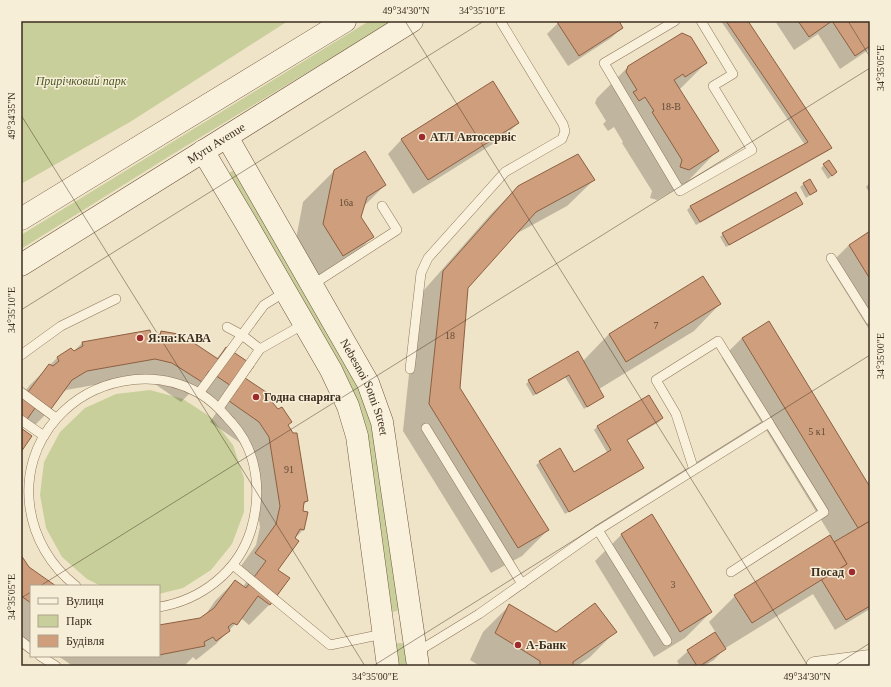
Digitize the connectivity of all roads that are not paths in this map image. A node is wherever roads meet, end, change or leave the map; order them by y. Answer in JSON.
{"nodes":[{"id":1,"x":345,"y":21,"type":"edge"},
{"id":2,"x":412,"y":21,"type":"edge"},
{"id":3,"x":500,"y":21,"type":"edge"},
{"id":4,"x":675,"y":21,"type":"edge"},
{"id":5,"x":701,"y":21,"type":"edge"},
{"id":6,"x":227,"y":137,"type":"junction"},
{"id":7,"x":203,"y":152,"type":"junction"},
{"id":8,"x":382,"y":206,"type":"dead end"},
{"id":9,"x":21,"y":219,"type":"edge"},
{"id":10,"x":831,"y":258,"type":"dead end"},
{"id":11,"x":21,"y":265,"type":"edge"},
{"id":12,"x":312,"y":285,"type":"junction"},
{"id":13,"x":286,"y":292,"type":"junction"},
{"id":14,"x":116,"y":299,"type":"dead end"},
{"id":15,"x":870,"y":320,"type":"edge"},
{"id":16,"x":304,"y":324,"type":"junction"},
{"id":17,"x":227,"y":327,"type":"dead end"},
{"id":18,"x":242,"y":335,"type":"junction"},
{"id":19,"x":260,"y":349,"type":"junction"},
{"id":20,"x":21,"y":355,"type":"edge"},
{"id":21,"x":410,"y":369,"type":"dead end"},
{"id":22,"x":21,"y":392,"type":"edge"},
{"id":23,"x":199,"y":393,"type":"junction"},
{"id":24,"x":219,"y":408,"type":"junction"},
{"id":25,"x":56,"y":418,"type":"junction"},
{"id":26,"x":21,"y":420,"type":"edge"},
{"id":27,"x":769,"y":423,"type":"junction"},
{"id":28,"x":426,"y":428,"type":"dead end"},
{"id":29,"x":44,"y":436,"type":"junction"},
{"id":30,"x":694,"y":470,"type":"junction"},
{"id":31,"x":598,"y":530,"type":"junction"},
{"id":32,"x":233,"y":565,"type":"junction"},
{"id":33,"x":731,"y":572,"type":"dead end"},
{"id":34,"x":522,"y":584,"type":"junction"},
{"id":35,"x":75,"y":585,"type":"edge"},
{"id":36,"x":160,"y":607,"type":"edge"},
{"id":37,"x":414,"y":630,"type":"junction"},
{"id":38,"x":383,"y":634,"type":"junction"},
{"id":39,"x":21,"y":641,"type":"edge"},
{"id":40,"x":667,"y":641,"type":"dead end"},
{"id":41,"x":30,"y":648,"type":"edge"},
{"id":42,"x":42,"y":657,"type":"edge"},
{"id":43,"x":418,"y":659,"type":"edge"},
{"id":44,"x":870,"y":659,"type":"edge"},
{"id":45,"x":56,"y":666,"type":"edge"},
{"id":46,"x":388,"y":666,"type":"edge"},
{"id":47,"x":815,"y":666,"type":"edge"}],
"edges":[{"from":1,"to":9,"type":"street"},
{"from":2,"to":6,"type":"street","name":"Myru Avenue"},
{"from":3,"to":21,"type":"lane"},
{"from":4,"to":5,"type":"lane"},
{"from":6,"to":7,"type":"street","name":"Myru Avenue"},
{"from":6,"to":12,"type":"street","name":"Nebesnoi Sotni Street"},
{"from":7,"to":11,"type":"street","name":"Myru Avenue"},
{"from":7,"to":13,"type":"street","name":"Nebesnoi Sotni Street"},
{"from":8,"to":12,"type":"lane"},
{"from":10,"to":15,"type":"lane"},
{"from":12,"to":37,"type":"street","name":"Nebesnoi Sotni Street"},
{"from":13,"to":16,"type":"street","name":"Nebesnoi Sotni Street"},
{"from":13,"to":18,"type":"lane"},
{"from":14,"to":20,"type":"lane"},
{"from":16,"to":19,"type":"lane"},
{"from":16,"to":38,"type":"street","name":"Nebesnoi Sotni Street"},
{"from":17,"to":18,"type":"lane"},
{"from":18,"to":19,"type":"lane"},
{"from":18,"to":23,"type":"lane"},
{"from":19,"to":24,"type":"lane"},
{"from":22,"to":25,"type":"lane"},
{"from":23,"to":24,"type":"lane"},
{"from":23,"to":25,"type":"lane"},
{"from":24,"to":32,"type":"lane"},
{"from":25,"to":29,"type":"lane"},
{"from":26,"to":29,"type":"lane"},
{"from":27,"to":30,"type":"lane"},
{"from":27,"to":30,"type":"lane"},
{"from":27,"to":33,"type":"lane"},
{"from":28,"to":34,"type":"lane"},
{"from":29,"to":35,"type":"lane"},
{"from":30,"to":31,"type":"lane"},
{"from":31,"to":34,"type":"lane"},
{"from":31,"to":40,"type":"lane"},
{"from":32,"to":36,"type":"lane"},
{"from":32,"to":38,"type":"lane"},
{"from":34,"to":43,"type":"lane"},
{"from":37,"to":38,"type":"street"},
{"from":37,"to":43,"type":"street","name":"Nebesnoi Sotni Street"},
{"from":38,"to":46,"type":"street","name":"Nebesnoi Sotni Street"},
{"from":39,"to":41,"type":"lane"},
{"from":42,"to":45,"type":"lane"},
{"from":44,"to":47,"type":"street"}]}
